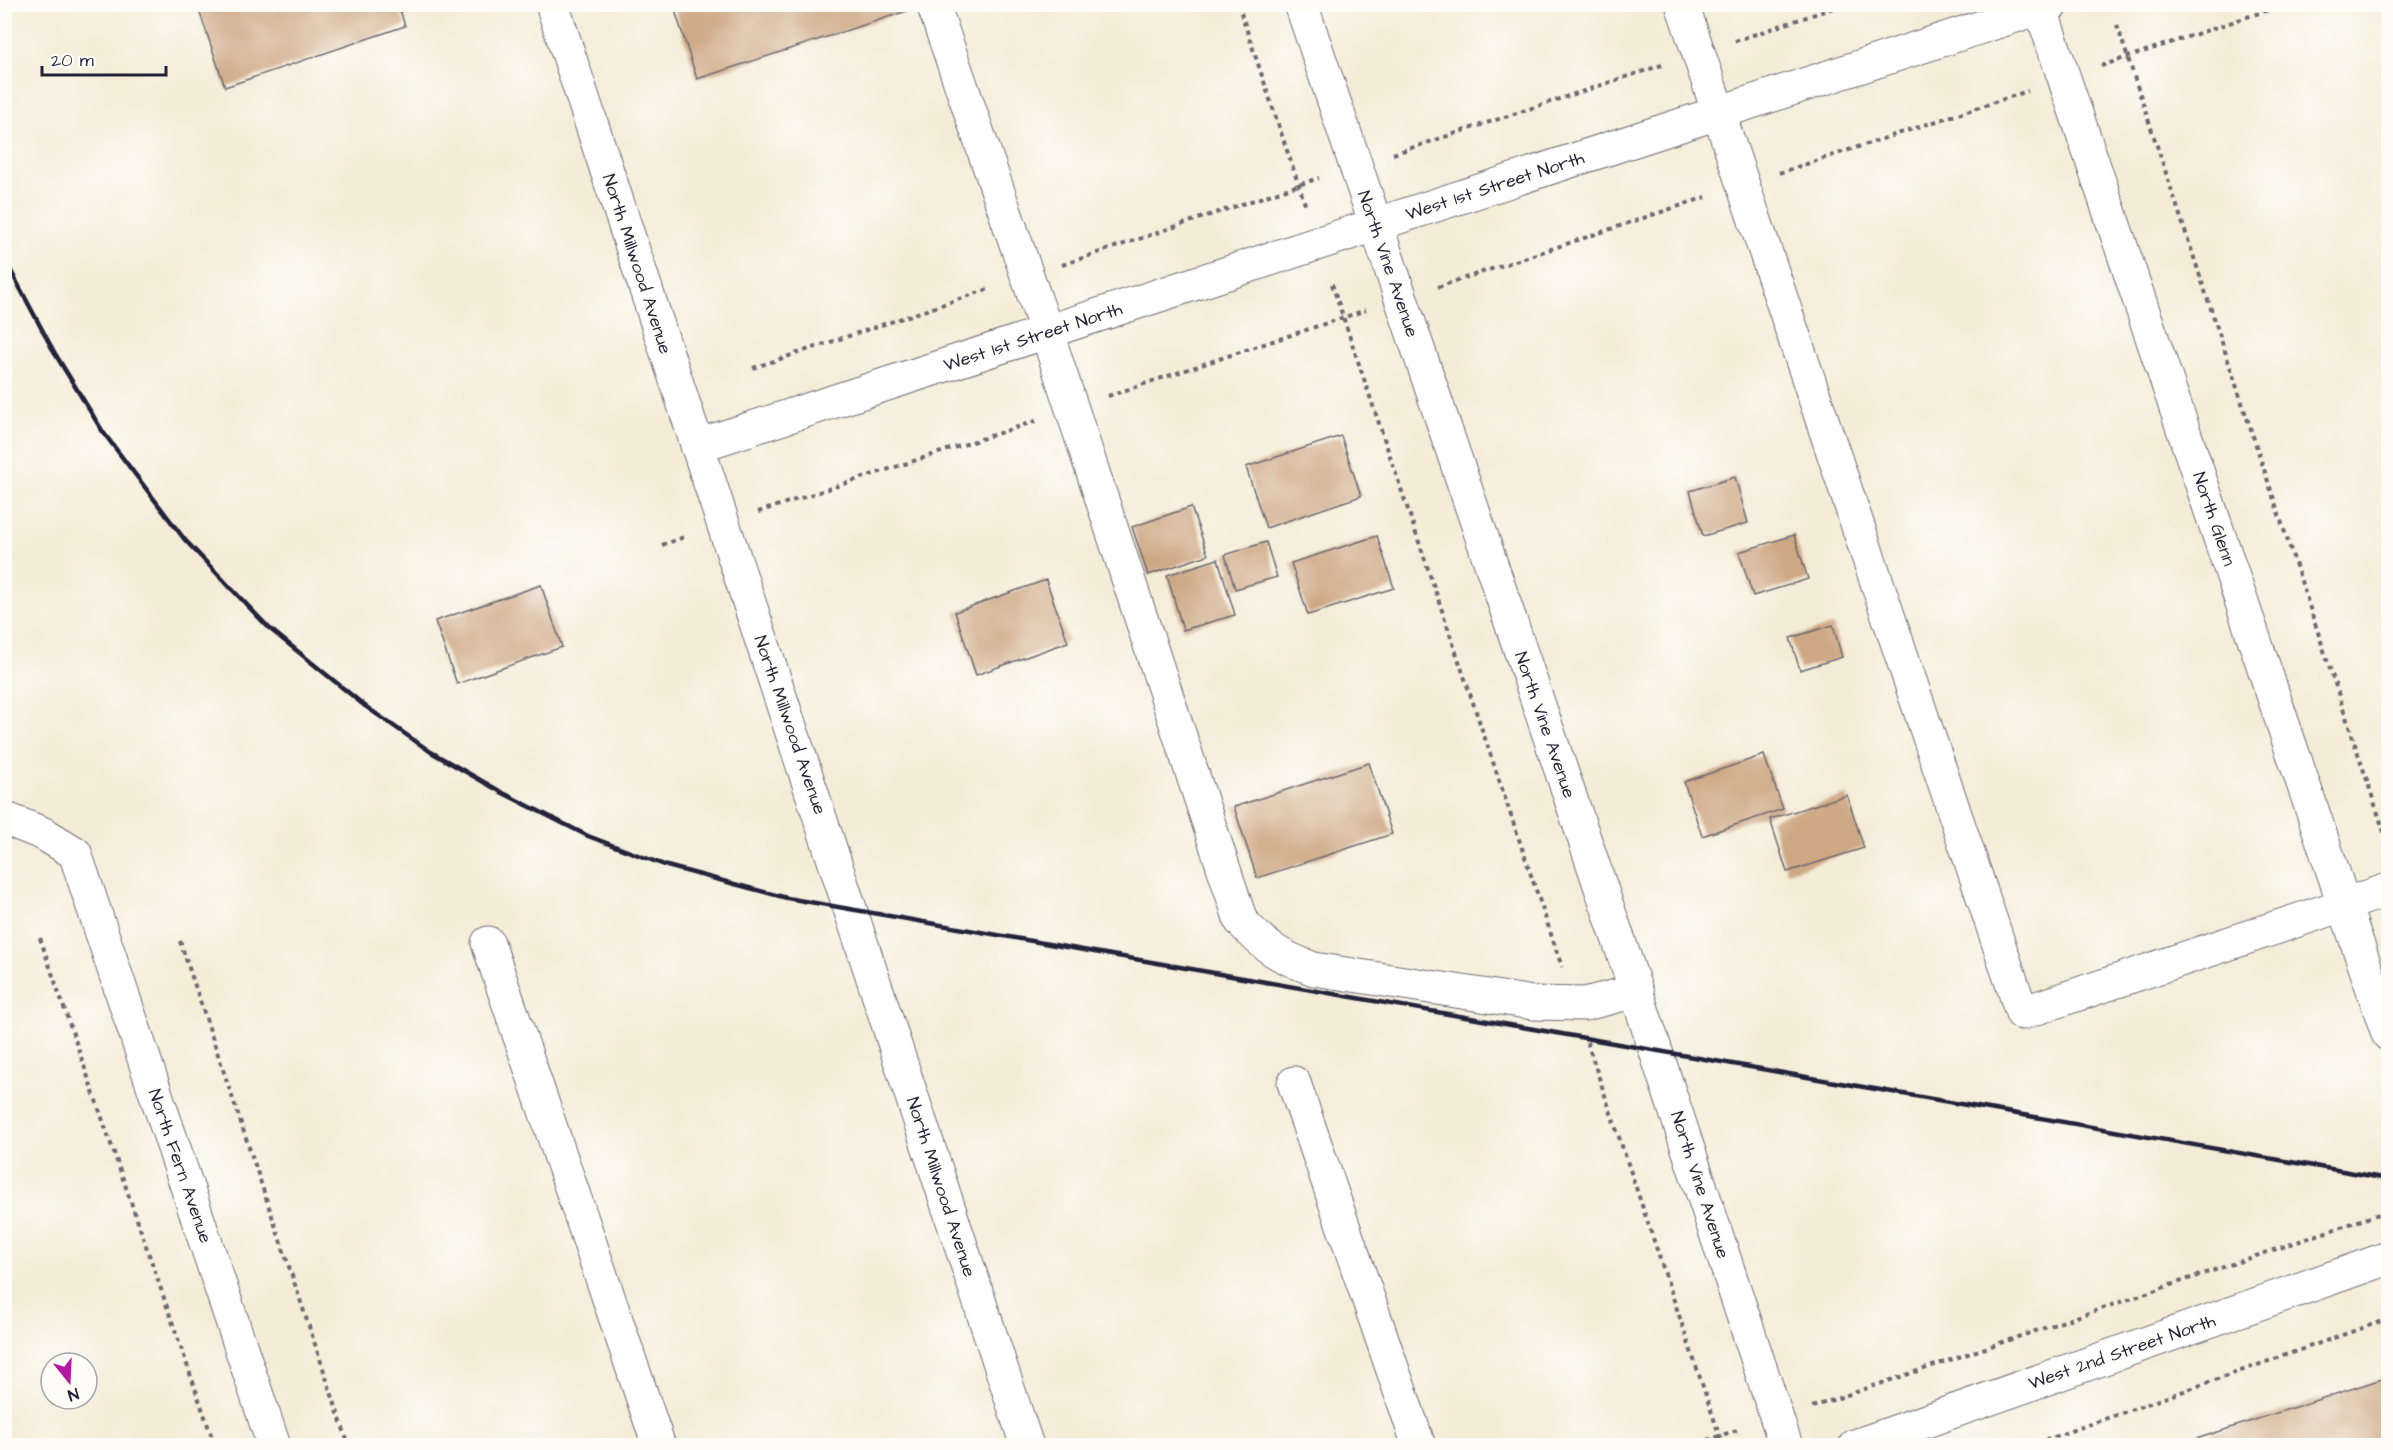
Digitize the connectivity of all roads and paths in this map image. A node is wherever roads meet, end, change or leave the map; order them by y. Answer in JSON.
{"nodes":[{"id":1,"x":552,"y":4,"type":"edge"},
{"id":2,"x":933,"y":4,"type":"edge"},
{"id":3,"x":1238,"y":4,"type":"edge"},
{"id":4,"x":1301,"y":4,"type":"edge"},
{"id":5,"x":1682,"y":4,"type":"edge"},
{"id":6,"x":1845,"y":4,"type":"edge"},
{"id":7,"x":2286,"y":4,"type":"edge"},
{"id":8,"x":2044,"y":6,"type":"edge"},
{"id":9,"x":2117,"y":25,"type":"dead end"},
{"id":10,"x":1699,"y":53,"type":"junction"},
{"id":11,"x":2128,"y":57,"type":"junction"},
{"id":12,"x":2094,"y":68,"type":"dead end"},
{"id":13,"x":1719,"y":113,"type":"junction"},
{"id":14,"x":1388,"y":156,"type":"dead end"},
{"id":15,"x":1308,"y":213,"type":"dead end"},
{"id":16,"x":1375,"y":225,"type":"junction"},
{"id":17,"x":1332,"y":284,"type":"dead end"},
{"id":18,"x":1047,"y":333,"type":"junction"},
{"id":19,"x":697,"y":446,"type":"junction"},
{"id":20,"x":691,"y":534,"type":"dead end"},
{"id":21,"x":662,"y":544,"type":"dead end"},
{"id":22,"x":4,"y":818,"type":"edge"},
{"id":23,"x":2388,"y":844,"type":"edge"},
{"id":24,"x":2388,"y":890,"type":"edge"},
{"id":25,"x":2345,"y":906,"type":"junction"},
{"id":26,"x":40,"y":938,"type":"dead end"},
{"id":27,"x":180,"y":941,"type":"dead end"},
{"id":28,"x":488,"y":943,"type":"dead end"},
{"id":29,"x":1636,"y":991,"type":"junction"},
{"id":30,"x":1574,"y":1004,"type":"junction"},
{"id":31,"x":2388,"y":1034,"type":"edge"},
{"id":32,"x":1294,"y":1083,"type":"dead end"},
{"id":33,"x":2388,"y":1211,"type":"edge"},
{"id":34,"x":2388,"y":1258,"type":"edge"},
{"id":35,"x":2388,"y":1319,"type":"edge"},
{"id":36,"x":1808,"y":1408,"type":"dead end"},
{"id":37,"x":1742,"y":1429,"type":"dead end"},
{"id":38,"x":1719,"y":1435,"type":"junction"},
{"id":39,"x":215,"y":1446,"type":"edge"},
{"id":40,"x":274,"y":1446,"type":"edge"},
{"id":41,"x":349,"y":1446,"type":"edge"},
{"id":42,"x":659,"y":1446,"type":"edge"},
{"id":43,"x":1027,"y":1446,"type":"edge"},
{"id":44,"x":1419,"y":1446,"type":"edge"},
{"id":45,"x":1690,"y":1446,"type":"edge"},
{"id":46,"x":1723,"y":1446,"type":"edge"},
{"id":47,"x":1786,"y":1446,"type":"edge"},
{"id":48,"x":1856,"y":1446,"type":"edge"},
{"id":49,"x":2028,"y":1446,"type":"edge"}],
"edges":[{"from":1,"to":19,"type":"street","name":"North Millwood Avenue"},
{"from":2,"to":18,"type":"street"},
{"from":3,"to":15,"type":"path"},
{"from":4,"to":16,"type":"street","name":"North Vine Avenue"},
{"from":5,"to":10,"type":"street"},
{"from":6,"to":10,"type":"path"},
{"from":7,"to":11,"type":"path"},
{"from":8,"to":13,"type":"street","name":"West 1st Street North"},
{"from":8,"to":25,"type":"street","name":"North Glenn"},
{"from":9,"to":11,"type":"path"},
{"from":10,"to":13,"type":"street"},
{"from":10,"to":14,"type":"path"},
{"from":11,"to":12,"type":"path"},
{"from":11,"to":23,"type":"path"},
{"from":13,"to":16,"type":"street","name":"West 1st Street North"},
{"from":13,"to":25,"type":"street"},
{"from":16,"to":18,"type":"street","name":"West 1st Street North"},
{"from":16,"to":29,"type":"street","name":"North Vine Avenue"},
{"from":17,"to":30,"type":"path"},
{"from":18,"to":19,"type":"street","name":"West 1st Street North"},
{"from":18,"to":30,"type":"street"},
{"from":19,"to":43,"type":"street","name":"North Millwood Avenue"},
{"from":20,"to":21,"type":"path"},
{"from":22,"to":40,"type":"street","name":"North Fern Avenue"},
{"from":24,"to":25,"type":"street"},
{"from":25,"to":31,"type":"street","name":"North Glenn"},
{"from":26,"to":39,"type":"path"},
{"from":27,"to":41,"type":"path"},
{"from":28,"to":42,"type":"street"},
{"from":29,"to":30,"type":"street"},
{"from":29,"to":47,"type":"street","name":"North Vine Avenue"},
{"from":30,"to":38,"type":"path"},
{"from":32,"to":44,"type":"street"},
{"from":33,"to":36,"type":"path"},
{"from":34,"to":48,"type":"street","name":"West 2nd Street North"},
{"from":35,"to":49,"type":"path"},
{"from":37,"to":38,"type":"path"},
{"from":38,"to":45,"type":"path"},
{"from":38,"to":46,"type":"path"}]}
